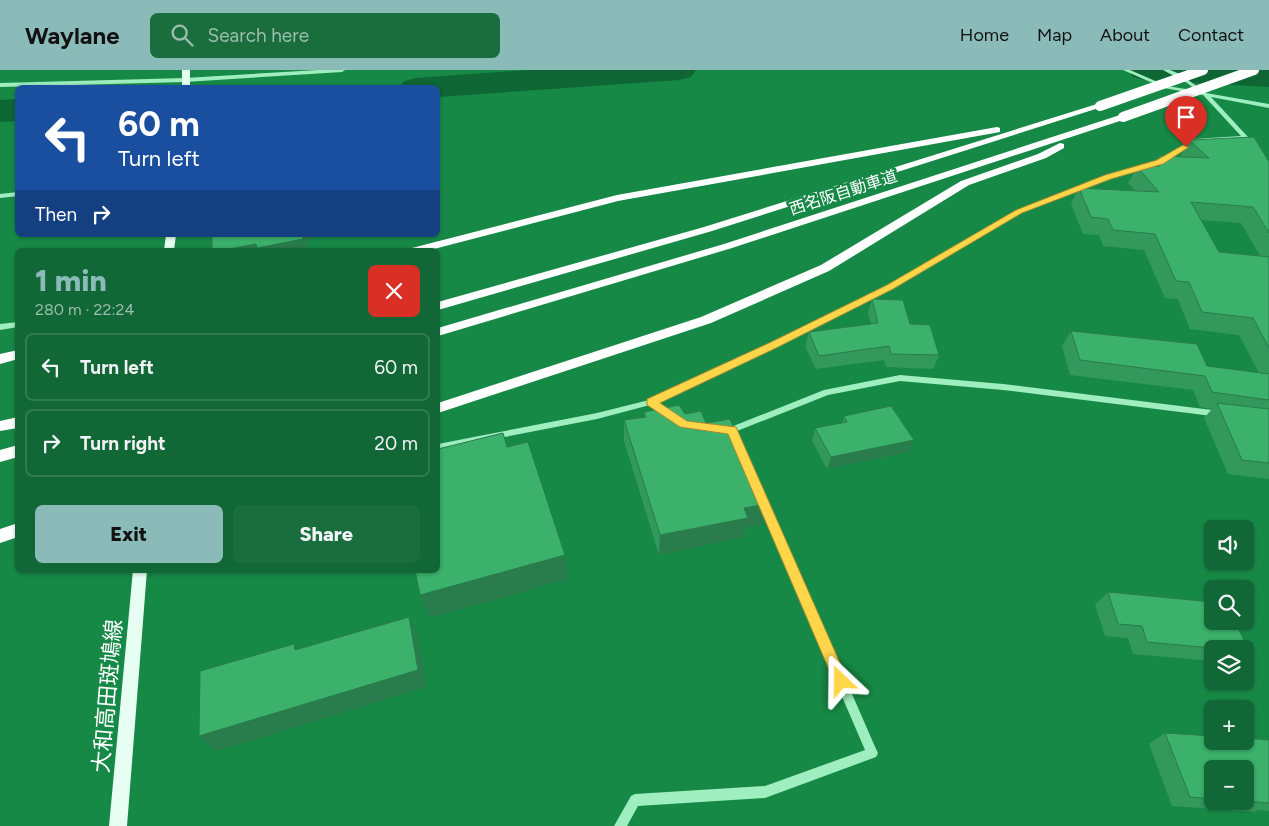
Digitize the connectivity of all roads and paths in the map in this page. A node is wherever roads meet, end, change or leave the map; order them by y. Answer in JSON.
{"nodes":[{"id":1,"x":186,"y":70,"type":"edge"},
{"id":2,"x":342,"y":70,"type":"edge"},
{"id":3,"x":1126,"y":70,"type":"edge"},
{"id":4,"x":1166,"y":70,"type":"edge"},
{"id":5,"x":1203,"y":70,"type":"edge"},
{"id":6,"x":1254,"y":70,"type":"edge"},
{"id":7,"x":185,"y":84,"type":"edge"},
{"id":8,"x":92,"y":85,"type":"edge"},
{"id":9,"x":0,"y":86,"type":"edge"},
{"id":10,"x":15,"y":86,"type":"edge"},
{"id":11,"x":1204,"y":94,"type":"junction"},
{"id":12,"x":1269,"y":106,"type":"edge"},
{"id":13,"x":1052,"y":120,"type":"junction"},
{"id":14,"x":1089,"y":130,"type":"junction"},
{"id":15,"x":1246,"y":138,"type":"junction"},
{"id":16,"x":1252,"y":144,"type":"edge"},
{"id":17,"x":15,"y":194,"type":"edge"},
{"id":18,"x":0,"y":196,"type":"edge"},
{"id":19,"x":424,"y":248,"type":"edge"},
{"id":20,"x":440,"y":305,"type":"edge"},
{"id":21,"x":15,"y":324,"type":"edge"},
{"id":22,"x":0,"y":327,"type":"edge"},
{"id":23,"x":440,"y":331,"type":"edge"},
{"id":24,"x":15,"y":355,"type":"edge"},
{"id":25,"x":0,"y":359,"type":"edge"},
{"id":26,"x":651,"y":402,"type":"junction"},
{"id":27,"x":440,"y":407,"type":"edge"},
{"id":28,"x":1228,"y":415,"type":"edge"},
{"id":29,"x":676,"y":419,"type":"edge"},
{"id":30,"x":15,"y":423,"type":"edge"},
{"id":31,"x":0,"y":426,"type":"edge"},
{"id":32,"x":713,"y":428,"type":"edge"},
{"id":33,"x":440,"y":447,"type":"edge"},
{"id":34,"x":15,"y":452,"type":"edge"},
{"id":35,"x":0,"y":456,"type":"edge"},
{"id":36,"x":756,"y":484,"type":"edge"},
{"id":37,"x":15,"y":531,"type":"edge"},
{"id":38,"x":0,"y":536,"type":"edge"},
{"id":39,"x":140,"y":573,"type":"edge"},
{"id":40,"x":118,"y":826,"type":"edge"},
{"id":41,"x":620,"y":826,"type":"edge"}],
"edges":[{"from":1,"to":7,"type":"main road"},
{"from":2,"to":7,"type":"street"},
{"from":3,"to":11,"type":"street"},
{"from":4,"to":11,"type":"street"},
{"from":5,"to":13,"type":"highway","name":"西名阪自動車道","bridge":true},
{"from":6,"to":14,"type":"highway","name":"西名阪自動車道","bridge":true},
{"from":7,"to":8,"type":"street"},
{"from":9,"to":10,"type":"street"},
{"from":11,"to":12,"type":"street"},
{"from":11,"to":15,"type":"street"},
{"from":13,"to":19,"type":"highway"},
{"from":13,"to":20,"type":"highway","name":"西名阪自動車道"},
{"from":14,"to":23,"type":"highway","name":"西名阪自動車道"},
{"from":14,"to":27,"type":"highway"},
{"from":15,"to":16,"type":"street"},
{"from":15,"to":26,"type":"street"},
{"from":17,"to":18,"type":"street"},
{"from":21,"to":22,"type":"street"},
{"from":24,"to":25,"type":"highway"},
{"from":26,"to":29,"type":"street"},
{"from":26,"to":33,"type":"street"},
{"from":28,"to":32,"type":"street"},
{"from":30,"to":31,"type":"highway"},
{"from":34,"to":35,"type":"highway"},
{"from":36,"to":41,"type":"street"},
{"from":37,"to":38,"type":"highway"},
{"from":39,"to":40,"type":"main road","name":"大和高田斑鳩線"}]}
